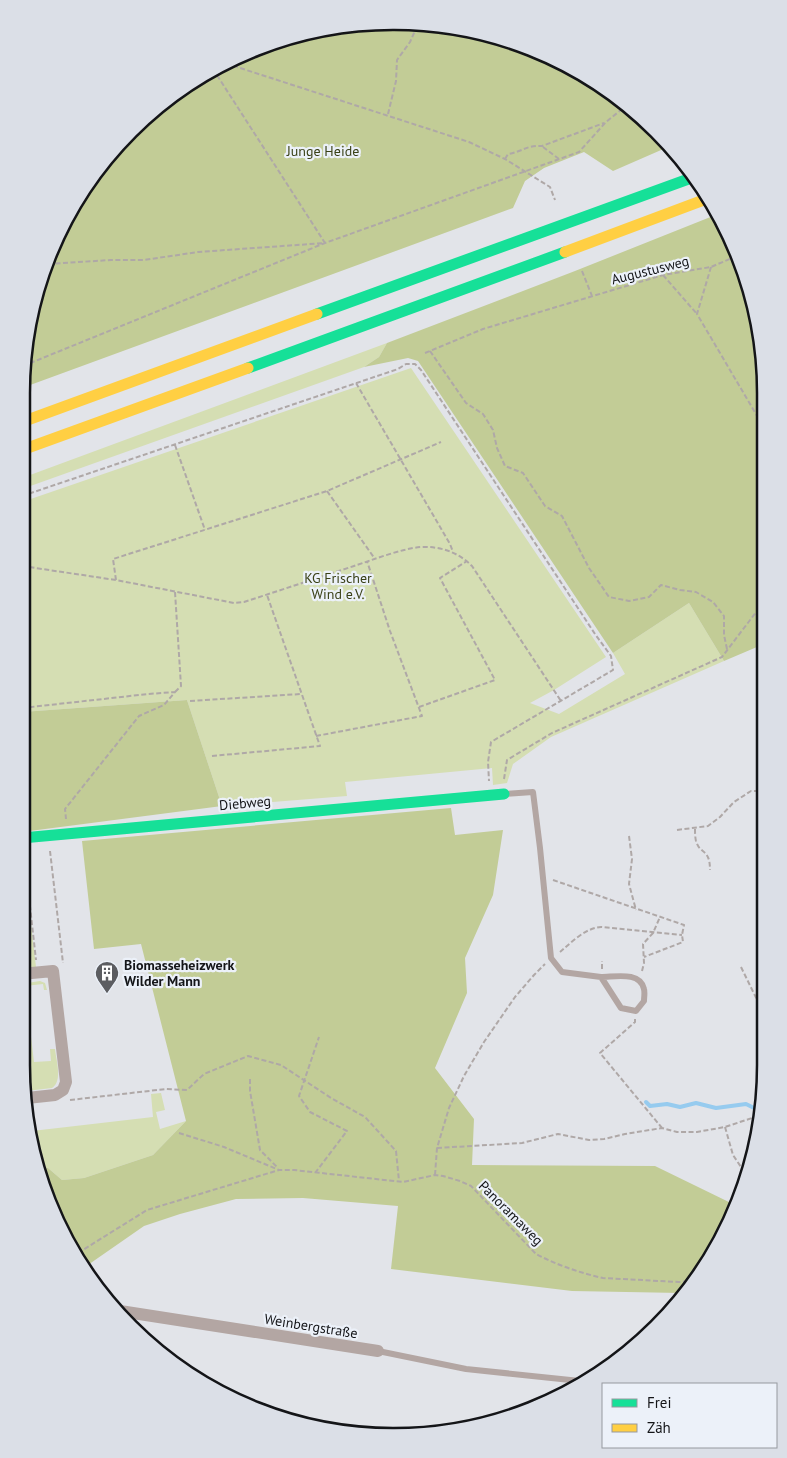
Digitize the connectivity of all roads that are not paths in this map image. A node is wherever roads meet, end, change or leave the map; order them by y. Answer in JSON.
{"nodes":[{"id":1,"x":687,"y":180,"type":"edge"},
{"id":2,"x":701,"y":201,"type":"edge"},
{"id":3,"x":30,"y":419,"type":"edge"},
{"id":4,"x":30,"y":447,"type":"edge"},
{"id":5,"x":498,"y":794,"type":"joint"},
{"id":6,"x":472,"y":797,"type":"junction"},
{"id":7,"x":473,"y":810,"type":"dead end"},
{"id":8,"x":30,"y":837,"type":"edge"},
{"id":9,"x":30,"y":973,"type":"edge"},
{"id":10,"x":601,"y":977,"type":"junction"},
{"id":11,"x":32,"y":1097,"type":"edge"},
{"id":12,"x":127,"y":1312,"type":"edge"},
{"id":13,"x":378,"y":1351,"type":"joint"},
{"id":14,"x":573,"y":1380,"type":"edge"}],
"edges":[{"from":1,"to":3,"type":"main road"},
{"from":2,"to":4,"type":"main road"},
{"from":5,"to":6,"type":"main road","name":"Diebweg"},
{"from":5,"to":10,"type":"lane"},
{"from":6,"to":7,"type":"street"},
{"from":6,"to":8,"type":"main road","name":"Diebweg"},
{"from":9,"to":11,"type":"street"},
{"from":10,"to":10,"type":"lane"},
{"from":12,"to":13,"type":"street","name":"Weinbergstraße"},
{"from":13,"to":14,"type":"lane","name":"Weinbergstraße"}]}
